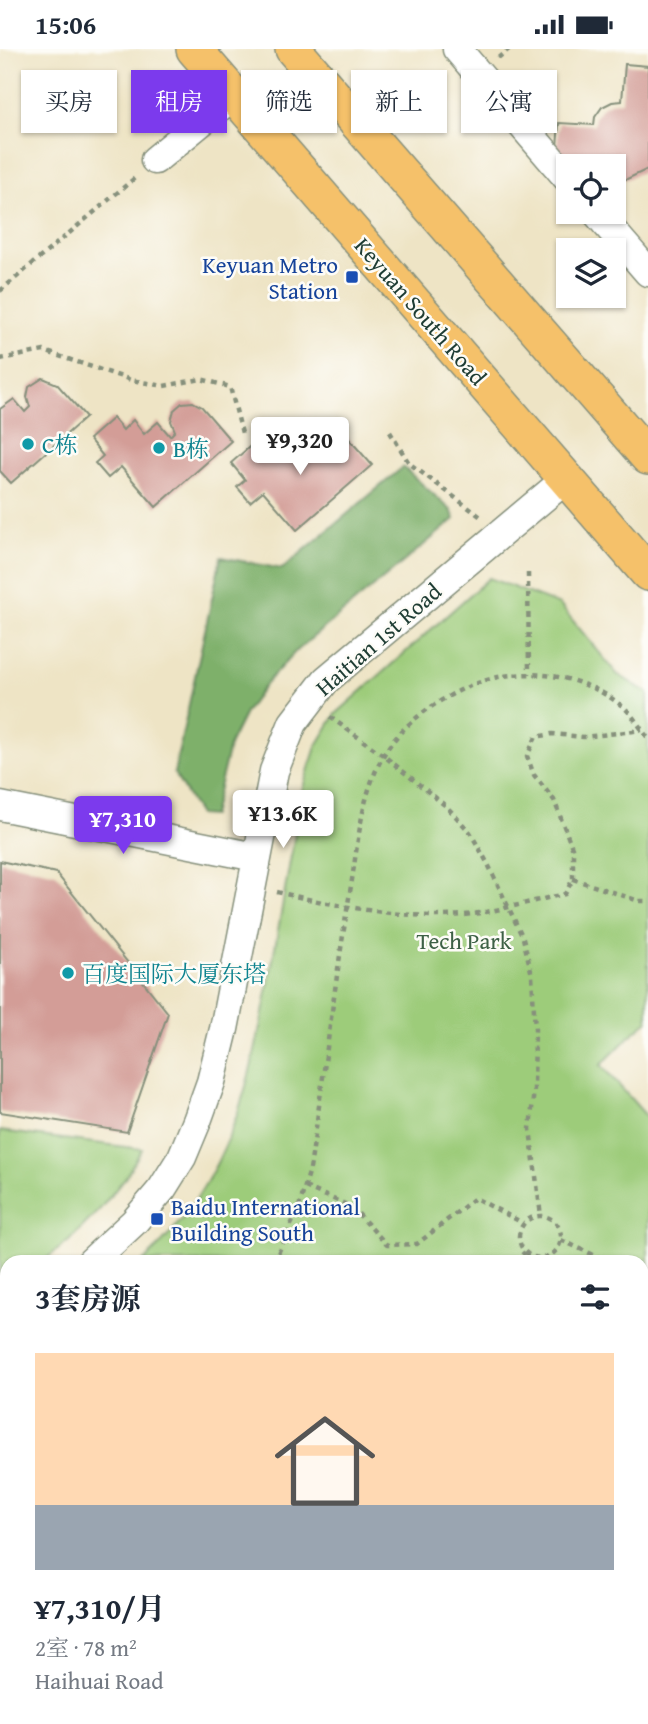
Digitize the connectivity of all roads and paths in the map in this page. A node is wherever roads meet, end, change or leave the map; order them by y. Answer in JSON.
{"nodes":[{"id":1,"x":194,"y":49,"type":"edge"},
{"id":2,"x":293,"y":49,"type":"edge"},
{"id":3,"x":457,"y":49,"type":"edge"},
{"id":4,"x":234,"y":95,"type":"junction"},
{"id":5,"x":155,"y":160,"type":"joint"},
{"id":6,"x":556,"y":165,"type":"edge"},
{"id":7,"x":606,"y":224,"type":"edge"},
{"id":8,"x":648,"y":272,"type":"edge"},
{"id":9,"x":0,"y":291,"type":"edge"},
{"id":10,"x":0,"y":359,"type":"edge"},
{"id":11,"x":390,"y":432,"type":"dead end"},
{"id":12,"x":243,"y":437,"type":"dead end"},
{"id":13,"x":648,"y":457,"type":"edge"},
{"id":14,"x":566,"y":479,"type":"junction"},
{"id":15,"x":481,"y":517,"type":"dead end"},
{"id":16,"x":528,"y":573,"type":"dead end"},
{"id":17,"x":648,"y":573,"type":"edge"},
{"id":18,"x":529,"y":674,"type":"junction"},
{"id":19,"x":323,"y":712,"type":"dead end"},
{"id":20,"x":642,"y":730,"type":"junction"},
{"id":21,"x":648,"y":738,"type":"edge"},
{"id":22,"x":383,"y":755,"type":"junction"},
{"id":23,"x":0,"y":806,"type":"edge"},
{"id":24,"x":257,"y":857,"type":"junction"},
{"id":25,"x":573,"y":879,"type":"junction"},
{"id":26,"x":272,"y":891,"type":"dead end"},
{"id":27,"x":648,"y":901,"type":"edge"},
{"id":28,"x":508,"y":906,"type":"junction"},
{"id":29,"x":347,"y":908,"type":"junction"},
{"id":30,"x":305,"y":1187,"type":"junction"},
{"id":31,"x":541,"y":1216,"type":"junction"},
{"id":32,"x":523,"y":1223,"type":"junction"},
{"id":33,"x":561,"y":1240,"type":"junction"},
{"id":34,"x":525,"y":1252,"type":"junction"},
{"id":35,"x":99,"y":1255,"type":"edge"},
{"id":36,"x":277,"y":1255,"type":"edge"},
{"id":37,"x":522,"y":1255,"type":"edge"},
{"id":38,"x":531,"y":1255,"type":"edge"},
{"id":39,"x":550,"y":1255,"type":"edge"},
{"id":40,"x":594,"y":1255,"type":"edge"}],
"edges":[{"from":1,"to":4,"type":"main road","name":"Keyuan South Road"},
{"from":2,"to":13,"type":"main road"},
{"from":3,"to":6,"type":"street"},
{"from":4,"to":5,"type":"street"},
{"from":4,"to":14,"type":"main road","name":"Keyuan South Road"},
{"from":5,"to":9,"type":"path"},
{"from":7,"to":8,"type":"street"},
{"from":10,"to":12,"type":"path"},
{"from":11,"to":15,"type":"path"},
{"from":14,"to":17,"type":"main road","name":"Keyuan South Road"},
{"from":14,"to":24,"type":"street","name":"Haitian 1st Road"},
{"from":16,"to":18,"type":"path"},
{"from":18,"to":20,"type":"path"},
{"from":18,"to":22,"type":"path"},
{"from":19,"to":22,"type":"path"},
{"from":20,"to":21,"type":"path"},
{"from":20,"to":25,"type":"path"},
{"from":22,"to":28,"type":"path"},
{"from":22,"to":29,"type":"path"},
{"from":23,"to":24,"type":"street"},
{"from":24,"to":35,"type":"street","name":"Haitian 1st Road"},
{"from":25,"to":27,"type":"path"},
{"from":25,"to":28,"type":"path"},
{"from":26,"to":29,"type":"path"},
{"from":28,"to":29,"type":"path"},
{"from":28,"to":31,"type":"path"},
{"from":29,"to":30,"type":"path"},
{"from":30,"to":32,"type":"path"},
{"from":30,"to":36,"type":"path"},
{"from":31,"to":32,"type":"path"},
{"from":31,"to":33,"type":"path"},
{"from":32,"to":34,"type":"path"},
{"from":33,"to":39,"type":"path"},
{"from":33,"to":40,"type":"path"},
{"from":34,"to":37,"type":"path"},
{"from":34,"to":38,"type":"path"}]}
